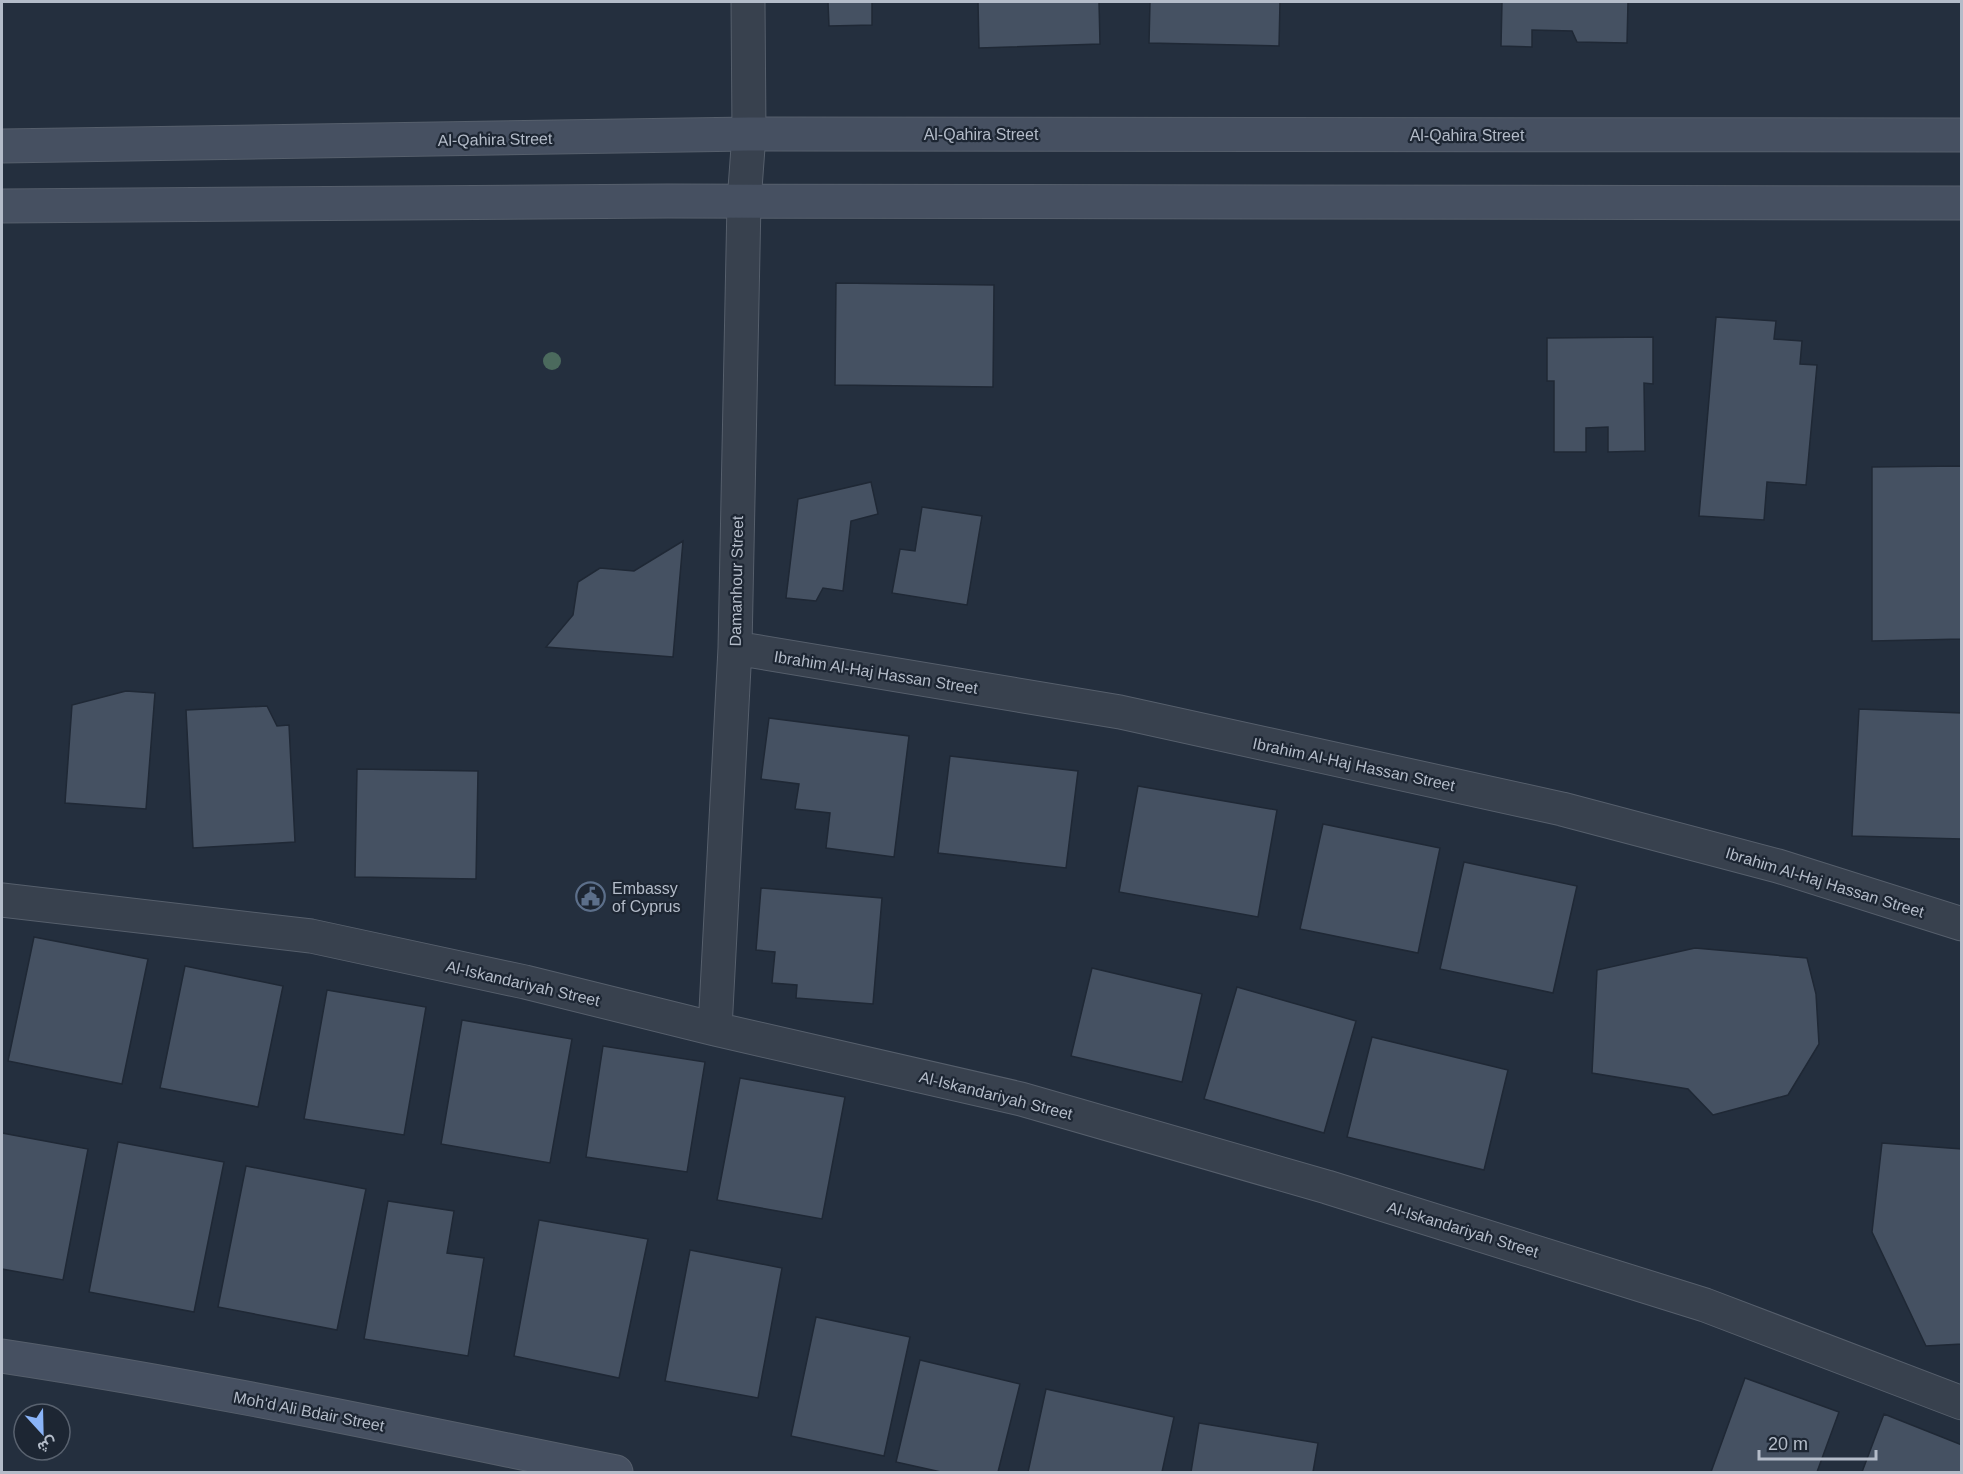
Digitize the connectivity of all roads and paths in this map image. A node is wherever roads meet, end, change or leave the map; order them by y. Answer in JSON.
{"nodes":[{"id":1,"x":748,"y":2,"type":"edge"},
{"id":2,"x":749,"y":134,"type":"junction"},
{"id":3,"x":1962,"y":135,"type":"edge"},
{"id":4,"x":2,"y":146,"type":"edge"},
{"id":5,"x":744,"y":201,"type":"junction"},
{"id":6,"x":1962,"y":203,"type":"edge"},
{"id":7,"x":2,"y":206,"type":"edge"},
{"id":8,"x":735,"y":648,"type":"junction"},
{"id":9,"x":2,"y":900,"type":"edge"},
{"id":10,"x":1962,"y":924,"type":"edge"},
{"id":11,"x":715,"y":1029,"type":"junction"},
{"id":12,"x":2,"y":1356,"type":"edge"},
{"id":13,"x":1962,"y":1403,"type":"edge"},
{"id":14,"x":616,"y":1473,"type":"edge"}],
"edges":[{"from":1,"to":2,"type":"street","name":"Damanhour Street"},
{"from":2,"to":3,"type":"main road","name":"Al-Qahira Street"},
{"from":2,"to":4,"type":"main road","name":"Al-Qahira Street"},
{"from":2,"to":5,"type":"street","name":"Damanhour Street"},
{"from":5,"to":6,"type":"main road"},
{"from":5,"to":7,"type":"main road"},
{"from":5,"to":8,"type":"street","name":"Damanhour Street"},
{"from":8,"to":10,"type":"street","name":"Ibrahim Al-Haj Hassan Street"},
{"from":8,"to":11,"type":"street","name":"Damanhour Street"},
{"from":9,"to":11,"type":"street","name":"Al-Iskandariyah Street"},
{"from":11,"to":13,"type":"street","name":"Al-Iskandariyah Street"},
{"from":12,"to":14,"type":"main road","name":"Moh'd Ali Bdair Street"}]}
